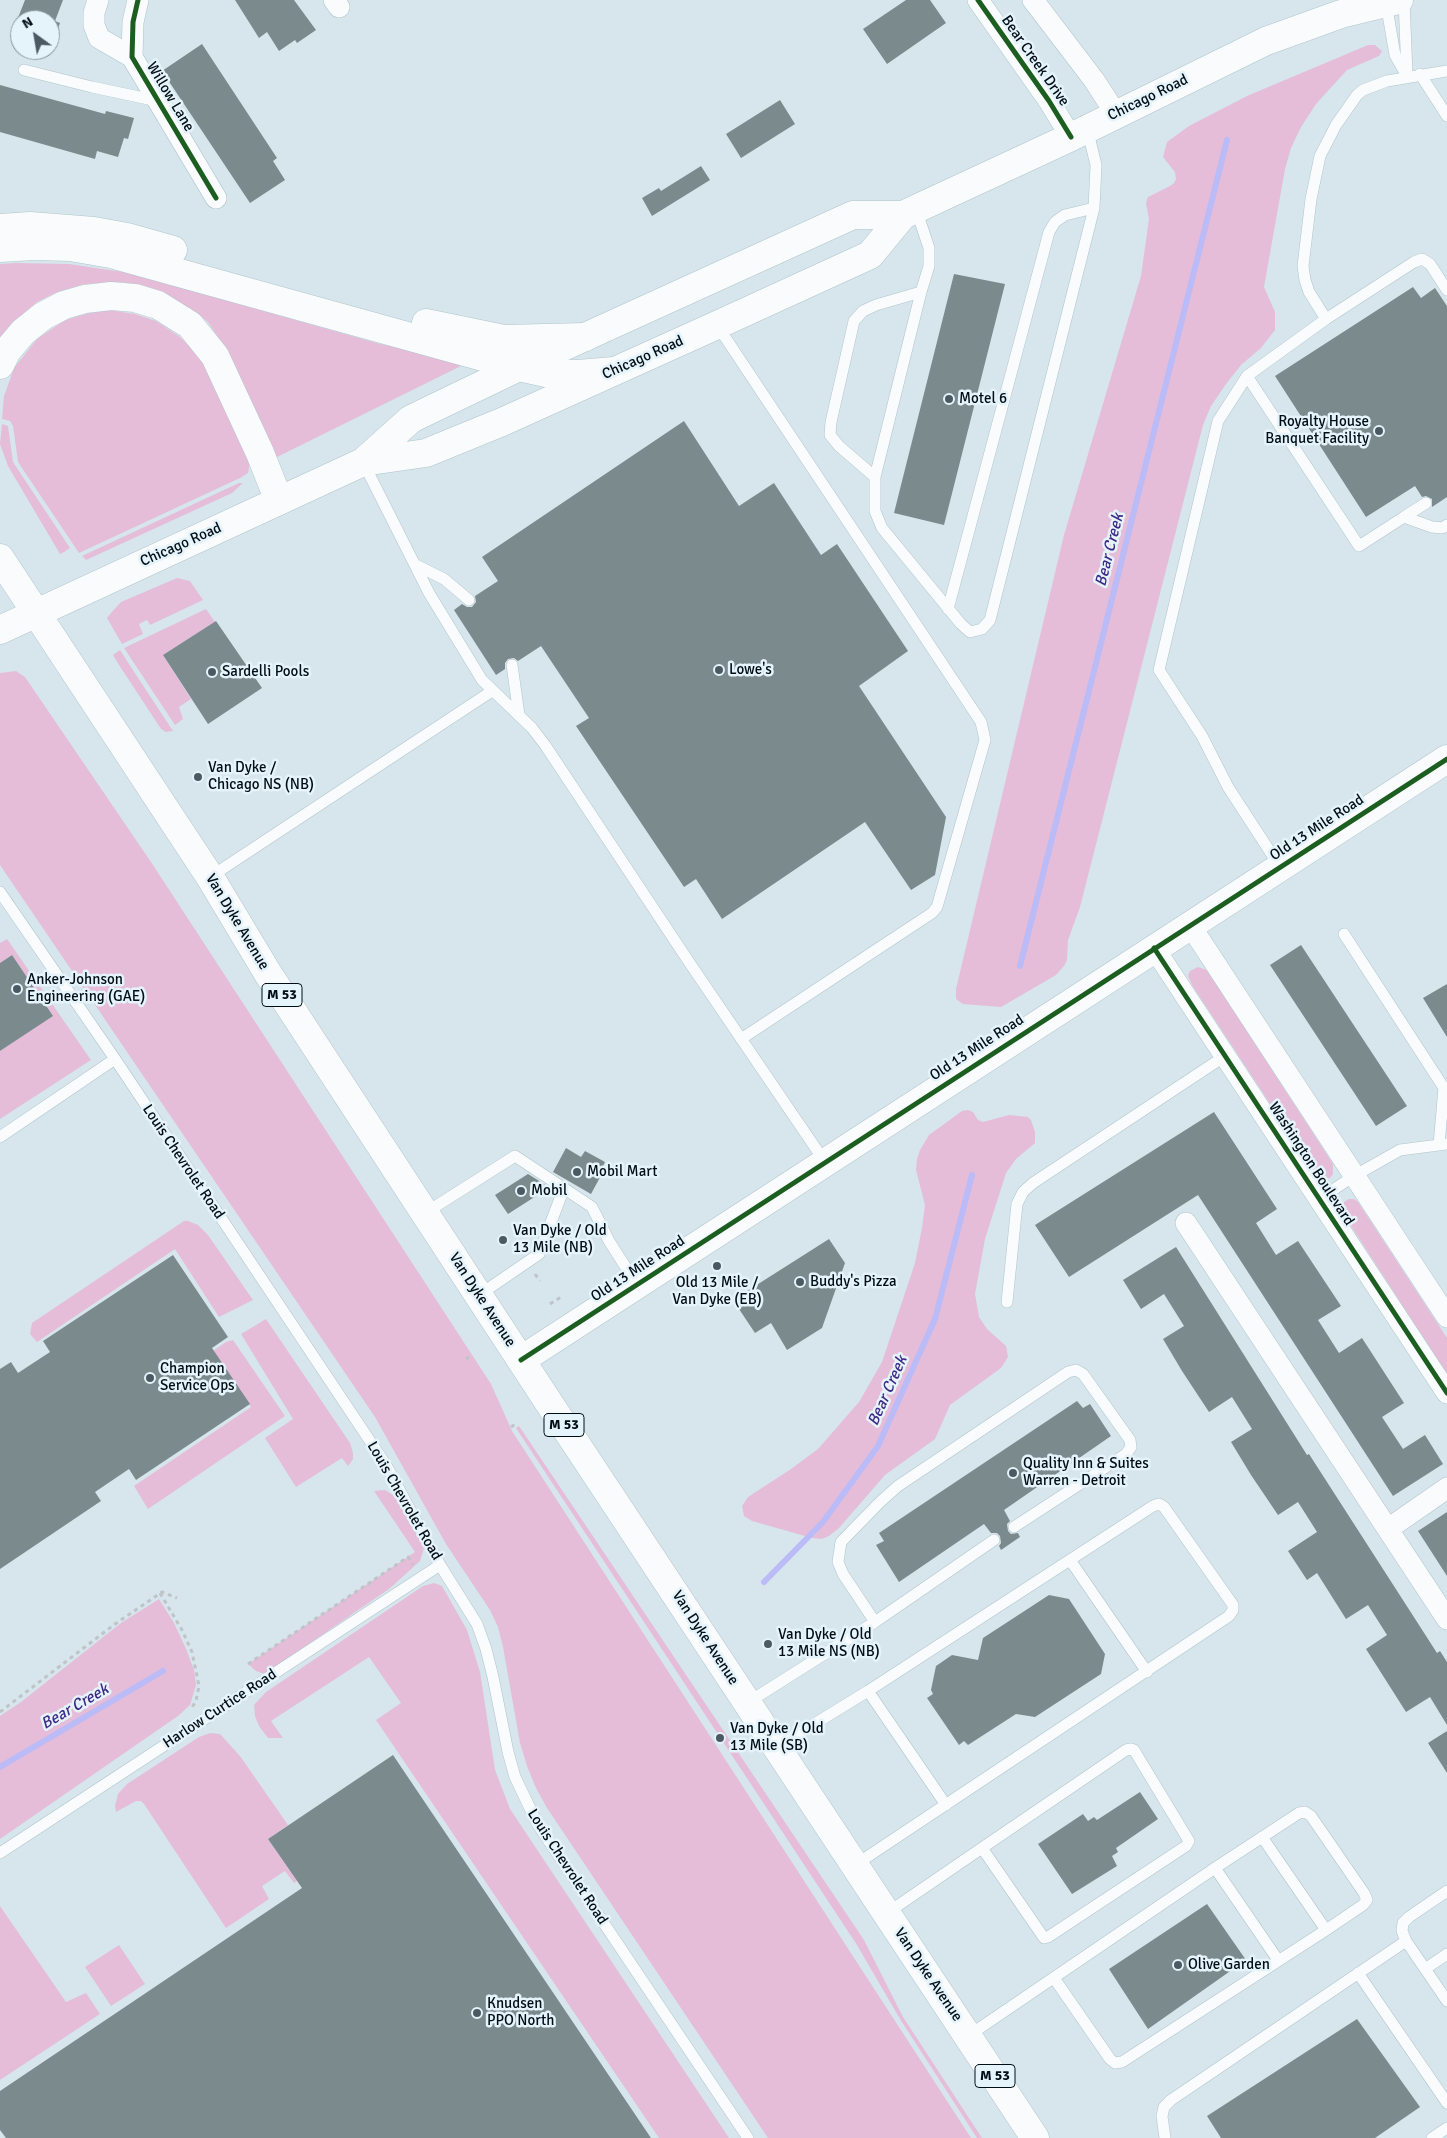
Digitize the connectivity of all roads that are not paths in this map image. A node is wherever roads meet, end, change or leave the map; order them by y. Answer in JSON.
{"nodes":[{"id":1,"x":98,"y":0,"type":"edge"},
{"id":2,"x":138,"y":0,"type":"edge"},
{"id":3,"x":978,"y":0,"type":"edge"},
{"id":4,"x":1032,"y":0,"type":"edge"},
{"id":5,"x":1395,"y":1,"type":"edge"},
{"id":6,"x":132,"y":58,"type":"junction"},
{"id":7,"x":24,"y":70,"type":"dead end"},
{"id":8,"x":1447,"y":72,"type":"edge"},
{"id":9,"x":1420,"y":74,"type":"junction"},
{"id":10,"x":1407,"y":76,"type":"junction"},
{"id":11,"x":158,"y":100,"type":"junction"},
{"id":12,"x":1116,"y":114,"type":"junction"},
{"id":13,"x":1447,"y":116,"type":"edge"},
{"id":14,"x":1079,"y":133,"type":"junction"},
{"id":15,"x":216,"y":198,"type":"dead end"},
{"id":16,"x":1094,"y":208,"type":"junction"},
{"id":17,"x":909,"y":212,"type":"junction"},
{"id":18,"x":0,"y":228,"type":"edge"},
{"id":19,"x":0,"y":248,"type":"edge"},
{"id":20,"x":1447,"y":290,"type":"edge"},
{"id":21,"x":921,"y":292,"type":"junction"},
{"id":22,"x":1326,"y":319,"type":"junction"},
{"id":23,"x":717,"y":325,"type":"junction"},
{"id":24,"x":585,"y":337,"type":"junction"},
{"id":25,"x":0,"y":365,"type":"edge"},
{"id":26,"x":519,"y":367,"type":"junction"},
{"id":27,"x":614,"y":371,"type":"junction"},
{"id":28,"x":1246,"y":376,"type":"junction"},
{"id":29,"x":363,"y":462,"type":"junction"},
{"id":30,"x":875,"y":477,"type":"junction"},
{"id":31,"x":279,"y":501,"type":"junction"},
{"id":32,"x":1426,"y":503,"type":"dead end"},
{"id":33,"x":1404,"y":517,"type":"junction"},
{"id":34,"x":1447,"y":525,"type":"edge"},
{"id":35,"x":0,"y":558,"type":"edge"},
{"id":36,"x":416,"y":565,"type":"junction"},
{"id":37,"x":468,"y":600,"type":"dead end"},
{"id":38,"x":948,"y":608,"type":"junction"},
{"id":39,"x":37,"y":612,"type":"junction"},
{"id":40,"x":0,"y":630,"type":"edge"},
{"id":41,"x":512,"y":665,"type":"dead end"},
{"id":42,"x":492,"y":690,"type":"junction"},
{"id":43,"x":519,"y":715,"type":"junction"},
{"id":44,"x":1447,"y":759,"type":"edge"},
{"id":45,"x":1280,"y":867,"type":"junction"},
{"id":46,"x":210,"y":877,"type":"junction"},
{"id":47,"x":0,"y":892,"type":"edge"},
{"id":48,"x":11,"y":907,"type":"junction"},
{"id":49,"x":0,"y":914,"type":"edge"},
{"id":50,"x":1190,"y":925,"type":"junction"},
{"id":51,"x":1344,"y":934,"type":"dead end"},
{"id":52,"x":1154,"y":948,"type":"junction"},
{"id":53,"x":741,"y":1039,"type":"junction"},
{"id":54,"x":1225,"y":1056,"type":"junction"},
{"id":55,"x":115,"y":1059,"type":"junction"},
{"id":56,"x":0,"y":1137,"type":"edge"},
{"id":57,"x":1443,"y":1144,"type":"edge"},
{"id":58,"x":825,"y":1162,"type":"junction"},
{"id":59,"x":1354,"y":1176,"type":"junction"},
{"id":60,"x":564,"y":1188,"type":"junction"},
{"id":61,"x":1319,"y":1199,"type":"junction"},
{"id":62,"x":425,"y":1213,"type":"junction"},
{"id":63,"x":1186,"y":1222,"type":"dead end"},
{"id":64,"x":637,"y":1285,"type":"junction"},
{"id":65,"x":479,"y":1295,"type":"junction"},
{"id":66,"x":1007,"y":1302,"type":"dead end"},
{"id":67,"x":1447,"y":1317,"type":"edge"},
{"id":68,"x":521,"y":1360,"type":"junction"},
{"id":69,"x":1447,"y":1393,"type":"edge"},
{"id":70,"x":1447,"y":1488,"type":"edge"},
{"id":71,"x":1014,"y":1527,"type":"dead end"},
{"id":72,"x":1388,"y":1529,"type":"junction"},
{"id":73,"x":994,"y":1540,"type":"dead end"},
{"id":74,"x":1070,"y":1560,"type":"junction"},
{"id":75,"x":440,"y":1565,"type":"junction"},
{"id":76,"x":1447,"y":1619,"type":"edge"},
{"id":77,"x":874,"y":1622,"type":"junction"},
{"id":78,"x":1147,"y":1672,"type":"junction"},
{"id":79,"x":868,"y":1691,"type":"junction"},
{"id":80,"x":748,"y":1703,"type":"junction"},
{"id":81,"x":777,"y":1747,"type":"junction"},
{"id":82,"x":946,"y":1805,"type":"junction"},
{"id":83,"x":1262,"y":1837,"type":"junction"},
{"id":84,"x":982,"y":1848,"type":"junction"},
{"id":85,"x":0,"y":1853,"type":"edge"},
{"id":86,"x":855,"y":1865,"type":"junction"},
{"id":87,"x":1215,"y":1868,"type":"junction"},
{"id":88,"x":1447,"y":1891,"type":"edge"},
{"id":89,"x":887,"y":1913,"type":"junction"},
{"id":90,"x":1326,"y":1930,"type":"junction"},
{"id":91,"x":1406,"y":1941,"type":"junction"},
{"id":92,"x":1447,"y":1954,"type":"edge"},
{"id":93,"x":1278,"y":1960,"type":"junction"},
{"id":94,"x":1425,"y":1969,"type":"junction"},
{"id":95,"x":1358,"y":1973,"type":"junction"},
{"id":96,"x":1054,"y":1978,"type":"junction"},
{"id":97,"x":1447,"y":2002,"type":"edge"},
{"id":98,"x":968,"y":2036,"type":"junction"},
{"id":99,"x":1447,"y":2103,"type":"edge"},
{"id":100,"x":1447,"y":2128,"type":"edge"},
{"id":101,"x":748,"y":2138,"type":"edge"},
{"id":102,"x":1036,"y":2138,"type":"edge"},
{"id":103,"x":1165,"y":2138,"type":"edge"},
{"id":104,"x":1432,"y":2138,"type":"edge"}],
"edges":[{"from":1,"to":6,"type":"street"},
{"from":2,"to":6,"type":"street","name":"Willow Lane"},
{"from":3,"to":14,"type":"street","name":"Bear Creek Drive"},
{"from":4,"to":12,"type":"street"},
{"from":5,"to":10,"type":"lane"},
{"from":5,"to":10,"type":"lane"},
{"from":5,"to":12,"type":"main road","name":"Chicago Road"},
{"from":6,"to":11,"type":"street","name":"Willow Lane"},
{"from":7,"to":11,"type":"lane"},
{"from":8,"to":9,"type":"lane"},
{"from":9,"to":10,"type":"lane"},
{"from":9,"to":13,"type":"lane"},
{"from":10,"to":22,"type":"lane"},
{"from":11,"to":15,"type":"street","name":"Willow Lane"},
{"from":12,"to":14,"type":"main road","name":"Chicago Road"},
{"from":14,"to":16,"type":"lane"},
{"from":14,"to":17,"type":"main road","name":"Chicago Road"},
{"from":16,"to":38,"type":"lane"},
{"from":16,"to":38,"type":"lane"},
{"from":17,"to":21,"type":"lane"},
{"from":17,"to":23,"type":"main road","name":"Chicago Road"},
{"from":17,"to":24,"type":"main road","name":"Chicago Road"},
{"from":18,"to":24,"type":"main road"},
{"from":19,"to":26,"type":"main road"},
{"from":20,"to":22,"type":"lane"},
{"from":21,"to":30,"type":"lane"},
{"from":21,"to":30,"type":"lane"},
{"from":22,"to":28,"type":"lane"},
{"from":23,"to":27,"type":"main road","name":"Chicago Road"},
{"from":23,"to":53,"type":"lane"},
{"from":24,"to":26,"type":"main road","name":"Chicago Road"},
{"from":25,"to":31,"type":"main road"},
{"from":26,"to":27,"type":"main road"},
{"from":26,"to":29,"type":"main road","name":"Chicago Road"},
{"from":27,"to":29,"type":"main road","name":"Chicago Road"},
{"from":28,"to":33,"type":"lane"},
{"from":28,"to":45,"type":"lane"},
{"from":29,"to":31,"type":"main road","name":"Chicago Road"},
{"from":29,"to":36,"type":"lane"},
{"from":30,"to":38,"type":"lane"},
{"from":31,"to":39,"type":"main road","name":"Chicago Road"},
{"from":32,"to":33,"type":"lane"},
{"from":33,"to":34,"type":"lane"},
{"from":35,"to":39,"type":"main road","name":"Van Dyke Avenue","number":"M 53"},
{"from":36,"to":37,"type":"lane"},
{"from":36,"to":42,"type":"lane"},
{"from":39,"to":40,"type":"main road","name":"Chicago Road"},
{"from":39,"to":46,"type":"main road","name":"Van Dyke Avenue","number":"M 53"},
{"from":41,"to":43,"type":"lane"},
{"from":42,"to":43,"type":"lane"},
{"from":42,"to":46,"type":"lane"},
{"from":43,"to":53,"type":"lane"},
{"from":44,"to":45,"type":"main road","name":"Old 13 Mile Road"},
{"from":45,"to":50,"type":"main road","name":"Old 13 Mile Road"},
{"from":46,"to":62,"type":"main road","name":"Van Dyke Avenue","number":"M 53"},
{"from":47,"to":48,"type":"lane","name":"Louis Chevrolet Road"},
{"from":48,"to":49,"type":"lane"},
{"from":48,"to":55,"type":"lane","name":"Louis Chevrolet Road"},
{"from":50,"to":52,"type":"main road","name":"Old 13 Mile Road"},
{"from":50,"to":59,"type":"street","name":"Washington Boulevard"},
{"from":51,"to":57,"type":"lane"},
{"from":52,"to":54,"type":"street","name":"Washington Boulevard"},
{"from":52,"to":58,"type":"main road","name":"Old 13 Mile Road"},
{"from":53,"to":58,"type":"lane"},
{"from":54,"to":61,"type":"street","name":"Washington Boulevard"},
{"from":54,"to":66,"type":"lane"},
{"from":55,"to":56,"type":"lane"},
{"from":55,"to":75,"type":"lane","name":"Louis Chevrolet Road"},
{"from":57,"to":59,"type":"lane"},
{"from":58,"to":64,"type":"main road","name":"Old 13 Mile Road"},
{"from":59,"to":61,"type":"lane"},
{"from":59,"to":67,"type":"street","name":"Washington Boulevard"},
{"from":60,"to":62,"type":"lane"},
{"from":60,"to":64,"type":"lane"},
{"from":60,"to":65,"type":"lane"},
{"from":61,"to":69,"type":"street","name":"Washington Boulevard"},
{"from":62,"to":65,"type":"main road","name":"Van Dyke Avenue","number":"M 53"},
{"from":63,"to":72,"type":"street"},
{"from":64,"to":68,"type":"main road","name":"Old 13 Mile Road"},
{"from":65,"to":68,"type":"main road","name":"Van Dyke Avenue","number":"M 53"},
{"from":68,"to":80,"type":"main road","name":"Van Dyke Avenue","number":"M 53"},
{"from":70,"to":72,"type":"street"},
{"from":71,"to":77,"type":"lane"},
{"from":72,"to":76,"type":"street"},
{"from":73,"to":77,"type":"lane"},
{"from":74,"to":78,"type":"lane"},
{"from":74,"to":78,"type":"lane"},
{"from":74,"to":79,"type":"lane"},
{"from":75,"to":85,"type":"lane","name":"Harlow Curtice Road"},
{"from":75,"to":101,"type":"lane","name":"Louis Chevrolet Road"},
{"from":77,"to":80,"type":"lane"},
{"from":78,"to":82,"type":"lane"},
{"from":79,"to":81,"type":"lane"},
{"from":79,"to":82,"type":"lane"},
{"from":80,"to":81,"type":"main road","name":"Van Dyke Avenue","number":"M 53"},
{"from":81,"to":86,"type":"main road","name":"Van Dyke Avenue","number":"M 53"},
{"from":82,"to":86,"type":"lane"},
{"from":83,"to":87,"type":"lane"},
{"from":83,"to":90,"type":"lane"},
{"from":83,"to":90,"type":"lane"},
{"from":84,"to":84,"type":"lane"},
{"from":84,"to":89,"type":"lane"},
{"from":86,"to":89,"type":"main road","name":"Van Dyke Avenue","number":"M 53"},
{"from":87,"to":93,"type":"lane"},
{"from":87,"to":96,"type":"lane"},
{"from":88,"to":91,"type":"lane"},
{"from":89,"to":98,"type":"main road","name":"Van Dyke Avenue","number":"M 53"},
{"from":90,"to":93,"type":"lane"},
{"from":91,"to":94,"type":"lane"},
{"from":91,"to":95,"type":"lane"},
{"from":92,"to":94,"type":"lane"},
{"from":93,"to":96,"type":"lane"},
{"from":94,"to":97,"type":"lane"},
{"from":95,"to":99,"type":"lane"},
{"from":95,"to":103,"type":"lane"},
{"from":96,"to":98,"type":"lane"},
{"from":98,"to":102,"type":"main road","name":"Van Dyke Avenue","number":"M 53"},
{"from":100,"to":104,"type":"lane"}]}
